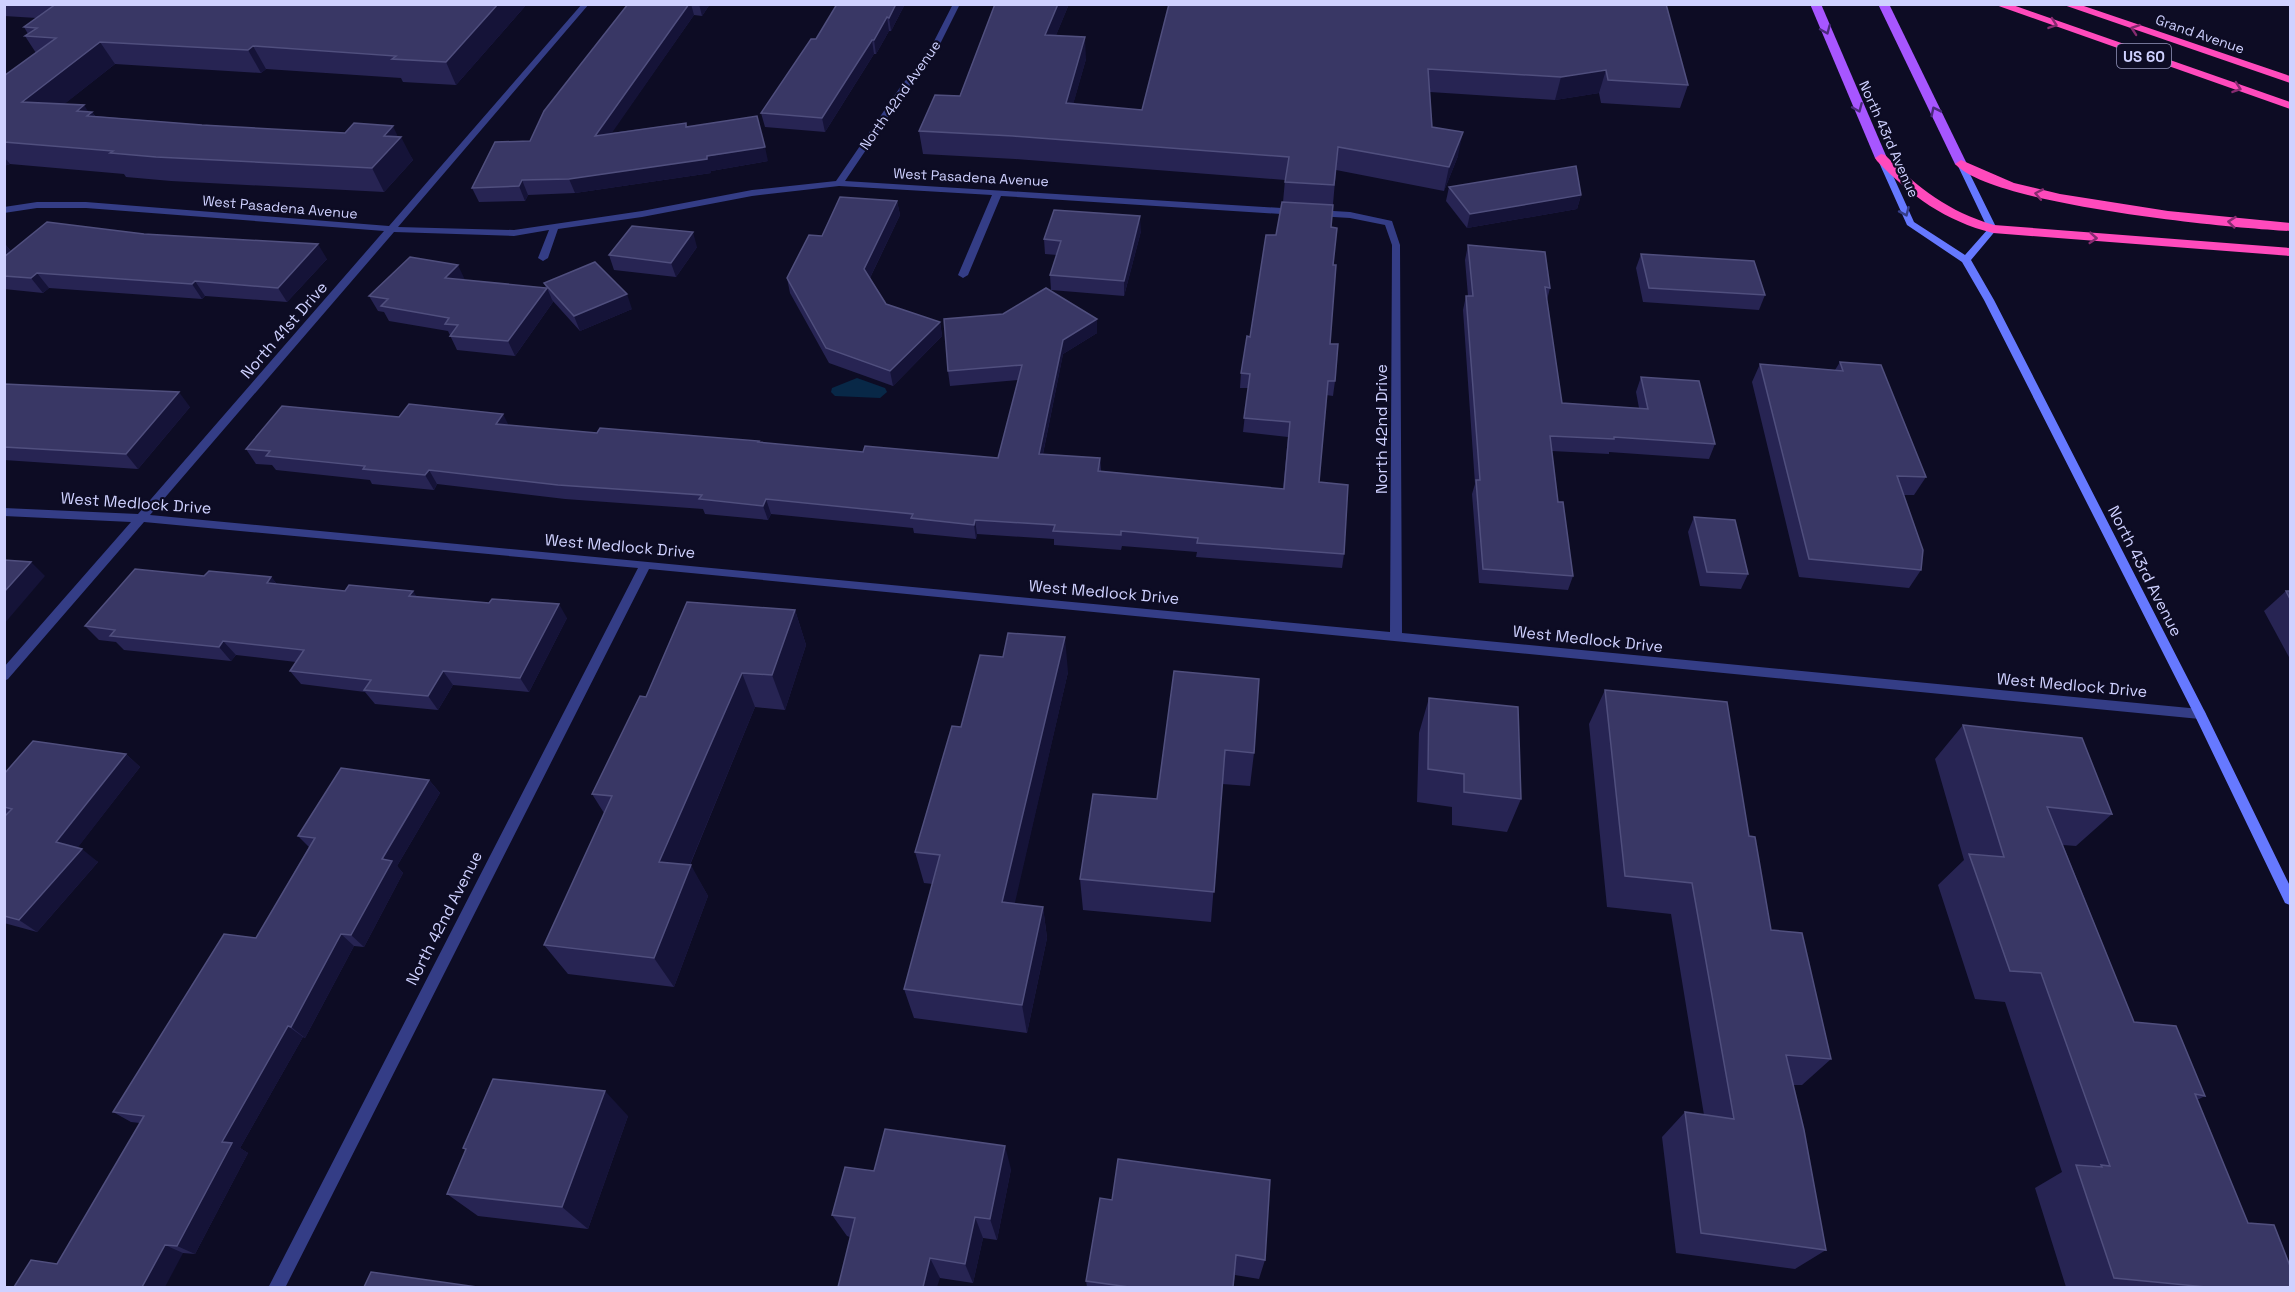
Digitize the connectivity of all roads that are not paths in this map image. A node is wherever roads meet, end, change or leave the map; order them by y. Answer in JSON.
{"nodes":[{"id":1,"x":586,"y":4,"type":"edge"},
{"id":2,"x":957,"y":4,"type":"edge"},
{"id":3,"x":1815,"y":4,"type":"edge"},
{"id":4,"x":1883,"y":4,"type":"edge"},
{"id":5,"x":1998,"y":4,"type":"edge"},
{"id":6,"x":2066,"y":4,"type":"edge"},
{"id":7,"x":2290,"y":80,"type":"edge"},
{"id":8,"x":2290,"y":106,"type":"edge"},
{"id":9,"x":1881,"y":159,"type":"junction"},
{"id":10,"x":1961,"y":164,"type":"junction"},
{"id":11,"x":839,"y":183,"type":"junction"},
{"id":12,"x":998,"y":192,"type":"junction"},
{"id":13,"x":4,"y":210,"type":"edge"},
{"id":14,"x":1389,"y":223,"type":"joint"},
{"id":15,"x":2290,"y":227,"type":"edge"},
{"id":16,"x":391,"y":229,"type":"junction"},
{"id":17,"x":554,"y":229,"type":"junction"},
{"id":18,"x":1993,"y":229,"type":"junction"},
{"id":19,"x":2290,"y":252,"type":"edge"},
{"id":20,"x":543,"y":258,"type":"dead end"},
{"id":21,"x":1966,"y":260,"type":"junction"},
{"id":22,"x":963,"y":275,"type":"dead end"},
{"id":23,"x":4,"y":512,"type":"edge"},
{"id":24,"x":141,"y":518,"type":"junction"},
{"id":25,"x":645,"y":565,"type":"junction"},
{"id":26,"x":1396,"y":637,"type":"junction"},
{"id":27,"x":4,"y":676,"type":"edge"},
{"id":28,"x":2200,"y":714,"type":"junction"},
{"id":29,"x":2290,"y":899,"type":"edge"},
{"id":30,"x":276,"y":1287,"type":"edge"}],
"edges":[{"from":1,"to":16,"type":"street","name":"North 41st Drive"},
{"from":2,"to":11,"type":"street","name":"North 42nd Avenue"},
{"from":3,"to":9,"type":"main road","name":"North 43rd Avenue","one_way":true},
{"from":10,"to":4,"type":"main road","one_way":true},
{"from":5,"to":8,"type":"highway","number":"US 60","one_way":true},
{"from":7,"to":6,"type":"highway","name":"Grand Avenue","number":"US 60","one_way":true},
{"from":9,"to":18,"type":"highway"},
{"from":9,"to":21,"type":"main road","name":"North 43rd Avenue","one_way":true},
{"from":15,"to":10,"type":"highway","one_way":true},
{"from":10,"to":18,"type":"main road"},
{"from":11,"to":12,"type":"street","name":"West Pasadena Avenue"},
{"from":11,"to":17,"type":"street","name":"West Pasadena Avenue"},
{"from":12,"to":14,"type":"street","name":"West Pasadena Avenue"},
{"from":12,"to":22,"type":"street"},
{"from":13,"to":16,"type":"street","name":"West Pasadena Avenue"},
{"from":14,"to":26,"type":"street","name":"North 42nd Drive"},
{"from":16,"to":17,"type":"street","name":"West Pasadena Avenue"},
{"from":16,"to":24,"type":"street","name":"North 41st Drive"},
{"from":17,"to":20,"type":"street"},
{"from":18,"to":19,"type":"highway","one_way":true},
{"from":18,"to":21,"type":"main road"},
{"from":21,"to":28,"type":"main road","name":"North 43rd Avenue"},
{"from":23,"to":24,"type":"street","name":"West Medlock Drive"},
{"from":24,"to":25,"type":"street","name":"West Medlock Drive"},
{"from":24,"to":27,"type":"street","name":"North 41st Drive"},
{"from":25,"to":26,"type":"street","name":"West Medlock Drive"},
{"from":25,"to":30,"type":"street","name":"North 42nd Avenue"},
{"from":26,"to":28,"type":"street","name":"West Medlock Drive"},
{"from":28,"to":29,"type":"main road","name":"North 43rd Avenue"}]}
